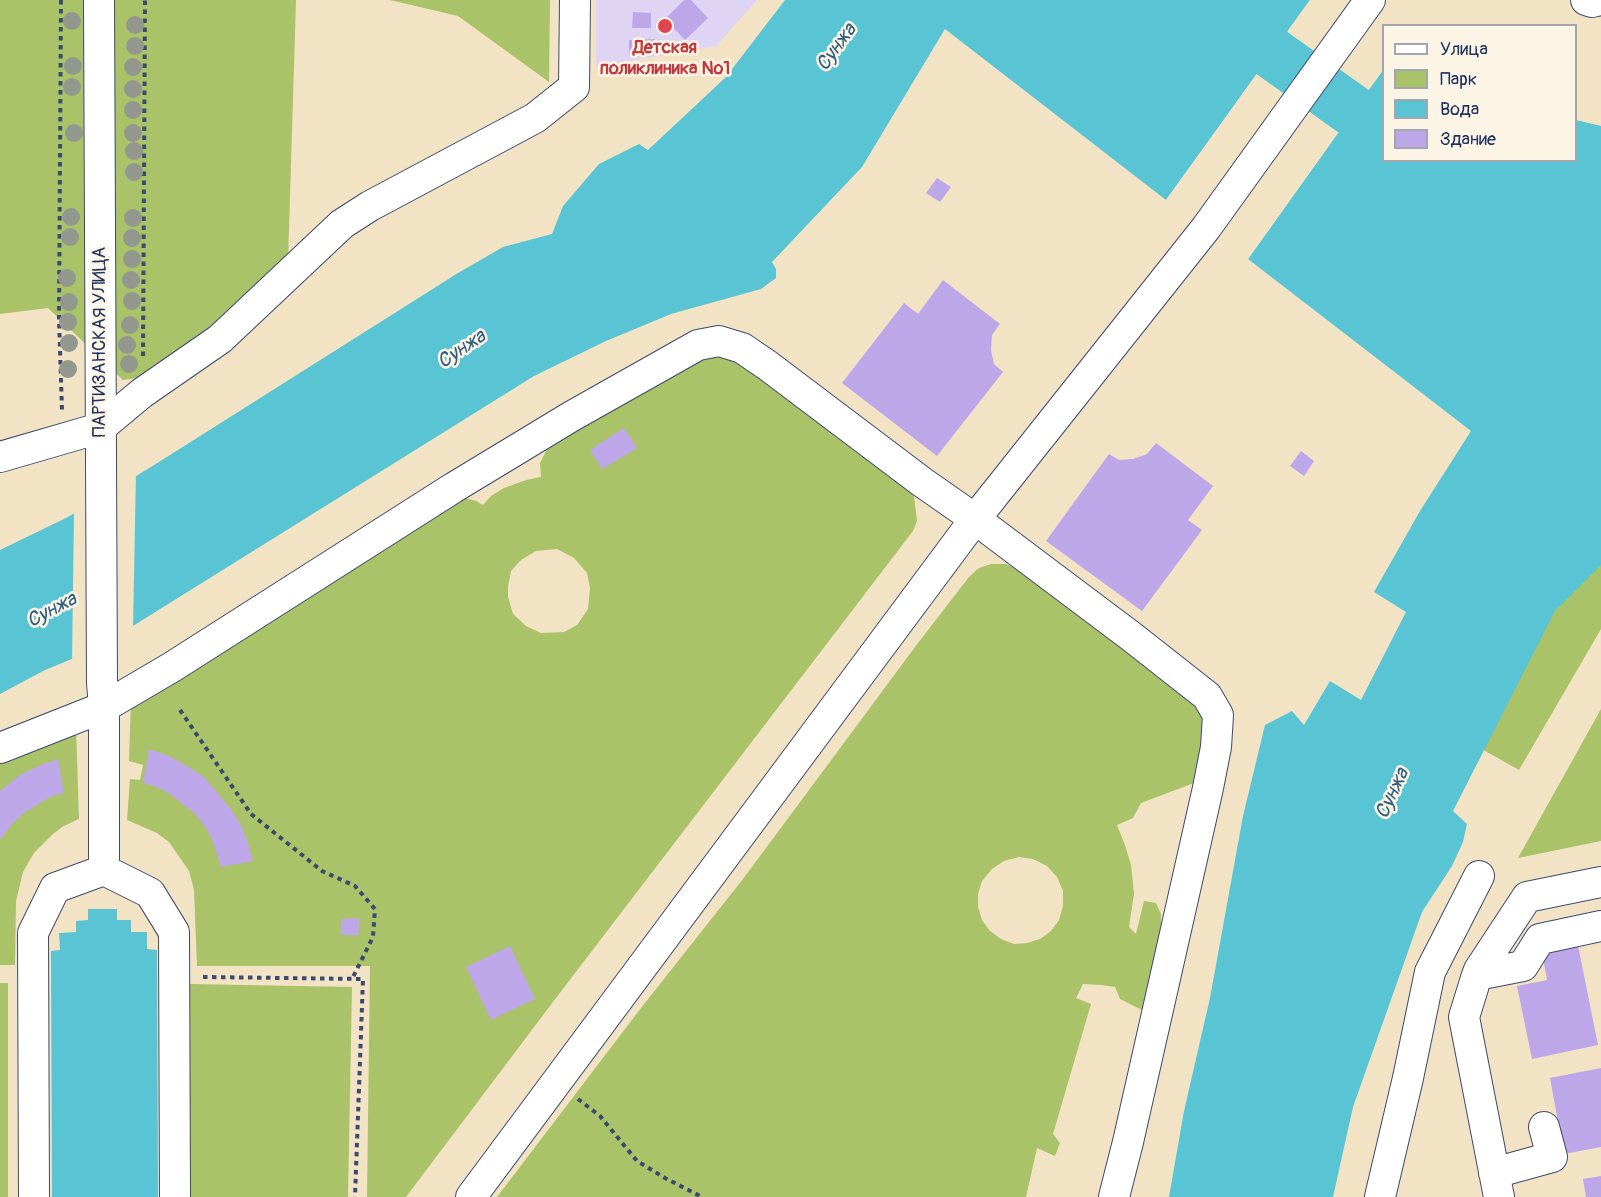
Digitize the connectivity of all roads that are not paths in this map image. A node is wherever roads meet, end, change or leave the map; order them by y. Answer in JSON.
{"nodes":[{"id":1,"x":99,"y":0,"type":"edge"},
{"id":2,"x":575,"y":0,"type":"edge"},
{"id":3,"x":1586,"y":0,"type":"edge"},
{"id":4,"x":1601,"y":0,"type":"edge"},
{"id":5,"x":1364,"y":6,"type":"edge"},
{"id":6,"x":100,"y":435,"type":"junction"},
{"id":7,"x":0,"y":457,"type":"edge"},
{"id":8,"x":975,"y":519,"type":"junction"},
{"id":9,"x":103,"y":695,"type":"junction"},
{"id":10,"x":0,"y":748,"type":"edge"},
{"id":11,"x":105,"y":870,"type":"junction"},
{"id":12,"x":1479,"y":876,"type":"dead end"},
{"id":13,"x":1601,"y":882,"type":"edge"},
{"id":14,"x":1601,"y":926,"type":"edge"},
{"id":15,"x":1477,"y":975,"type":"junction"},
{"id":16,"x":1544,"y":1127,"type":"dead end"},
{"id":17,"x":1497,"y":1185,"type":"edge"},
{"id":18,"x":34,"y":1197,"type":"edge"},
{"id":19,"x":175,"y":1197,"type":"edge"},
{"id":20,"x":471,"y":1197,"type":"edge"},
{"id":21,"x":1114,"y":1197,"type":"edge"},
{"id":22,"x":1380,"y":1197,"type":"edge"}],
"edges":[{"from":1,"to":6,"type":"street","name":"ПАРТИЗАНСКАЯ УЛИЦА"},
{"from":2,"to":6,"type":"street"},
{"from":3,"to":4,"type":"street"},
{"from":5,"to":8,"type":"street"},
{"from":6,"to":7,"type":"street"},
{"from":6,"to":9,"type":"street","name":"ПАРТИЗАНСКАЯ УЛИЦА"},
{"from":8,"to":9,"type":"street"},
{"from":8,"to":20,"type":"street"},
{"from":8,"to":21,"type":"street"},
{"from":9,"to":10,"type":"street"},
{"from":9,"to":11,"type":"street","name":"ПАРТИЗАНСКАЯ УЛИЦА"},
{"from":11,"to":18,"type":"street"},
{"from":11,"to":19,"type":"street"},
{"from":12,"to":22,"type":"street"},
{"from":13,"to":15,"type":"street"},
{"from":14,"to":15,"type":"street"},
{"from":15,"to":17,"type":"street"},
{"from":16,"to":17,"type":"street"}]}
